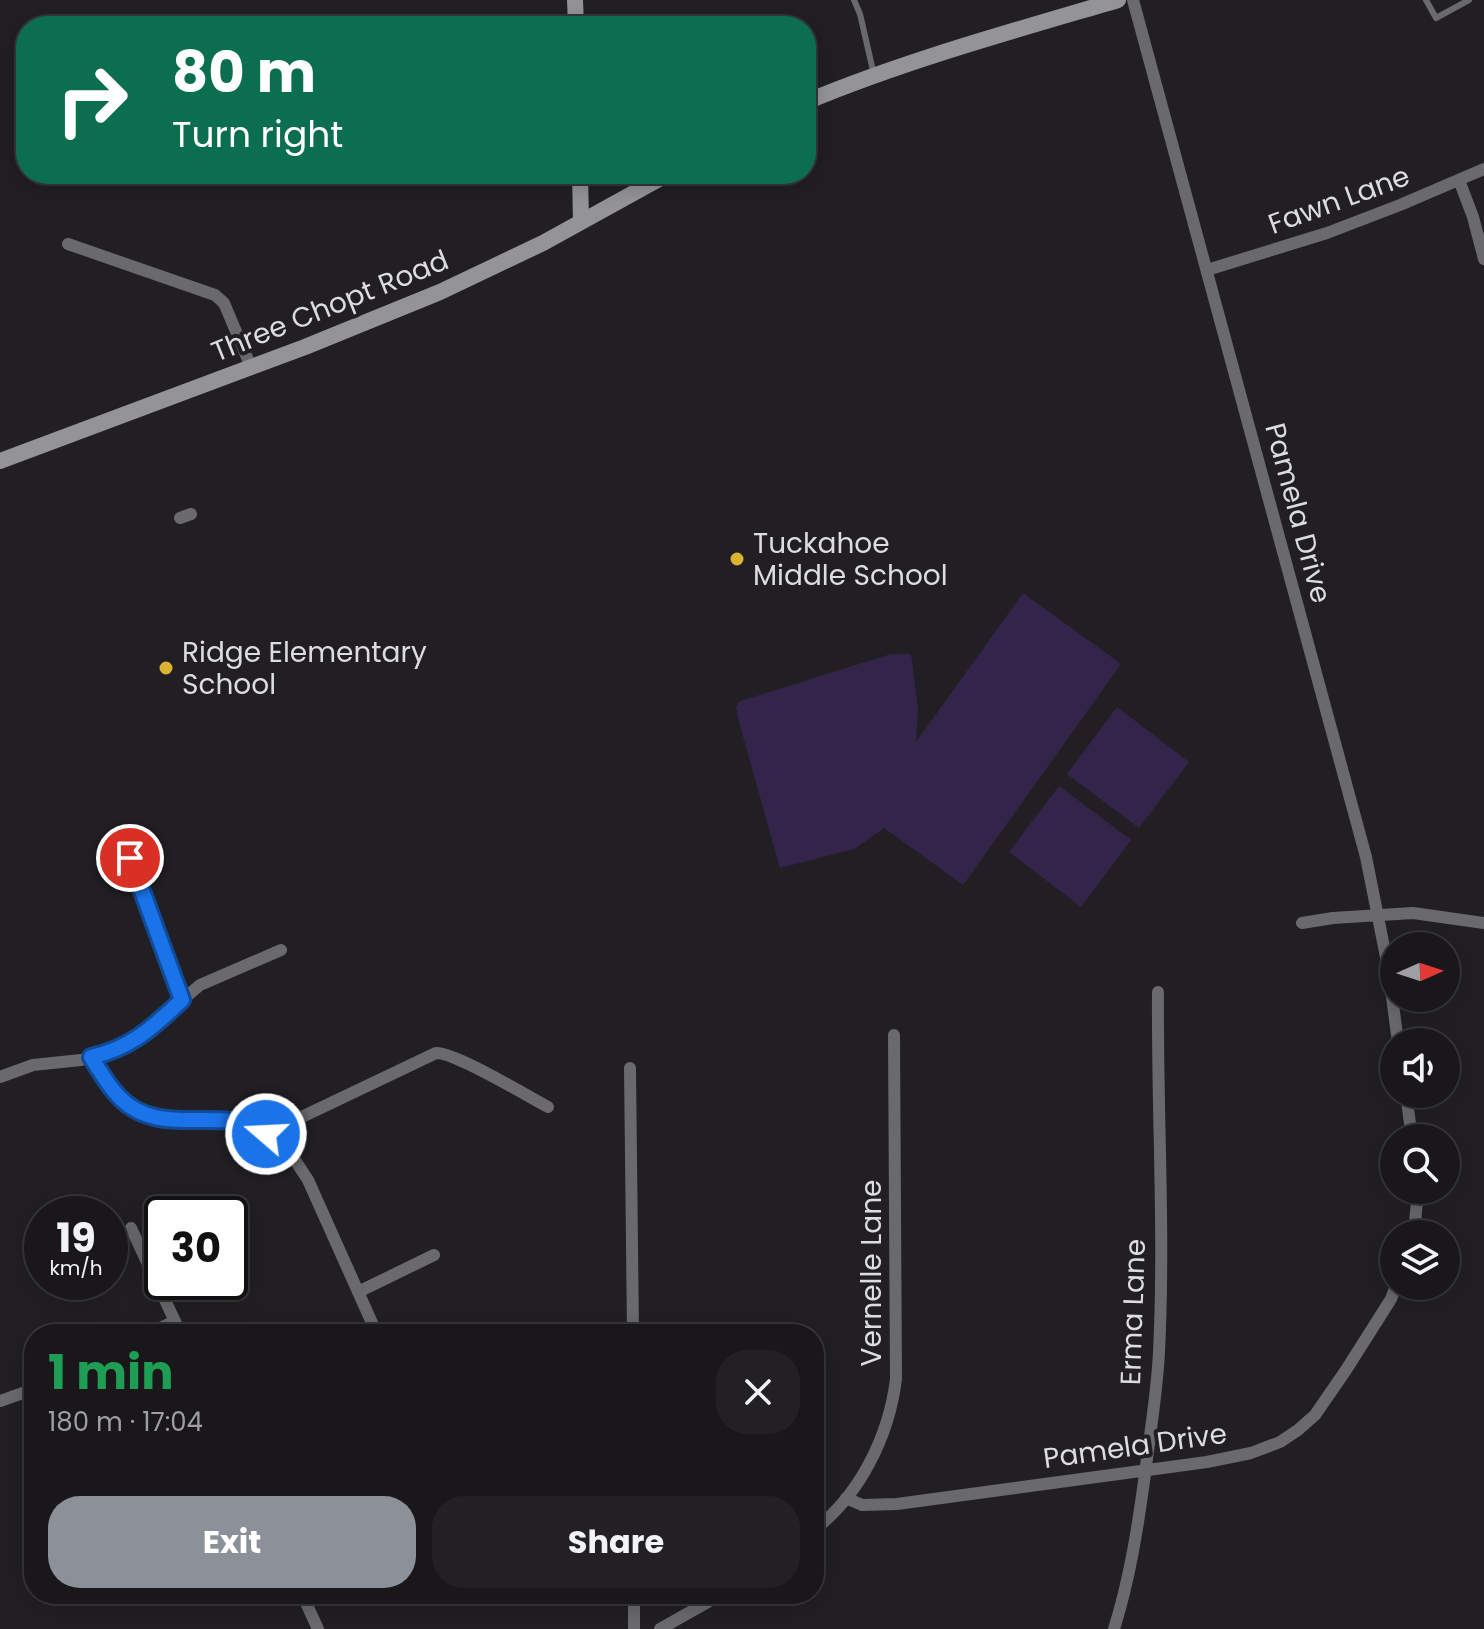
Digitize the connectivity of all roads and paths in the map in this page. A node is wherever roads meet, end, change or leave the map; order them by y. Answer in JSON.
{"nodes":[{"id":1,"x":854,"y":0,"type":"edge"},
{"id":2,"x":1118,"y":0,"type":"edge"},
{"id":3,"x":1133,"y":0,"type":"edge"},
{"id":4,"x":1426,"y":0,"type":"edge"},
{"id":5,"x":1469,"y":0,"type":"edge"},
{"id":6,"x":874,"y":75,"type":"junction"},
{"id":7,"x":816,"y":98,"type":"edge"},
{"id":8,"x":1484,"y":169,"type":"edge"},
{"id":9,"x":1459,"y":180,"type":"junction"},
{"id":10,"x":580,"y":184,"type":"edge"},
{"id":11,"x":650,"y":184,"type":"edge"},
{"id":12,"x":581,"y":222,"type":"junction"},
{"id":13,"x":68,"y":244,"type":"dead end"},
{"id":14,"x":1484,"y":259,"type":"edge"},
{"id":15,"x":1207,"y":270,"type":"junction"},
{"id":16,"x":251,"y":367,"type":"junction"},
{"id":17,"x":0,"y":461,"type":"edge"},
{"id":18,"x":130,"y":858,"type":"dead end"},
{"id":19,"x":1377,"y":915,"type":"junction"},
{"id":20,"x":1302,"y":923,"type":"dead end"},
{"id":21,"x":1484,"y":923,"type":"edge"},
{"id":22,"x":281,"y":950,"type":"dead end"},
{"id":23,"x":1158,"y":992,"type":"dead end"},
{"id":24,"x":182,"y":1000,"type":"junction"},
{"id":25,"x":1396,"y":1028,"type":"edge"},
{"id":26,"x":894,"y":1035,"type":"dead end"},
{"id":27,"x":91,"y":1057,"type":"junction"},
{"id":28,"x":630,"y":1068,"type":"dead end"},
{"id":29,"x":0,"y":1077,"type":"edge"},
{"id":30,"x":548,"y":1107,"type":"dead end"},
{"id":31,"x":266,"y":1134,"type":"junction"},
{"id":32,"x":131,"y":1228,"type":"dead end"},
{"id":33,"x":434,"y":1255,"type":"dead end"},
{"id":34,"x":358,"y":1292,"type":"junction"},
{"id":35,"x":1390,"y":1300,"type":"edge"},
{"id":36,"x":175,"y":1321,"type":"junction"},
{"id":37,"x":169,"y":1324,"type":"edge"},
{"id":38,"x":176,"y":1324,"type":"edge"},
{"id":39,"x":372,"y":1324,"type":"edge"},
{"id":40,"x":633,"y":1324,"type":"edge"},
{"id":41,"x":24,"y":1393,"type":"edge"},
{"id":42,"x":0,"y":1401,"type":"edge"},
{"id":43,"x":1145,"y":1471,"type":"junction"},
{"id":44,"x":846,"y":1498,"type":"junction"},
{"id":45,"x":824,"y":1522,"type":"edge"},
{"id":46,"x":307,"y":1604,"type":"edge"},
{"id":47,"x":634,"y":1604,"type":"edge"},
{"id":48,"x":704,"y":1604,"type":"edge"},
{"id":49,"x":318,"y":1629,"type":"edge"},
{"id":50,"x":634,"y":1629,"type":"edge"},
{"id":51,"x":660,"y":1629,"type":"edge"},
{"id":52,"x":1114,"y":1629,"type":"edge"}],
"edges":[{"from":1,"to":6,"type":"lane"},
{"from":2,"to":6,"type":"main road"},
{"from":3,"to":15,"type":"street","name":"Pamela Drive"},
{"from":4,"to":5,"type":"lane"},
{"from":6,"to":7,"type":"main road"},
{"from":8,"to":9,"type":"street","name":"Fawn Lane"},
{"from":9,"to":14,"type":"street"},
{"from":9,"to":15,"type":"street","name":"Fawn Lane"},
{"from":10,"to":12,"type":"main road"},
{"from":11,"to":12,"type":"main road","name":"Three Chopt Road"},
{"from":12,"to":16,"type":"main road","name":"Three Chopt Road"},
{"from":13,"to":16,"type":"street"},
{"from":15,"to":19,"type":"street","name":"Pamela Drive"},
{"from":16,"to":17,"type":"main road","name":"Three Chopt Road"},
{"from":18,"to":24,"type":"lane"},
{"from":19,"to":20,"type":"street"},
{"from":19,"to":21,"type":"street"},
{"from":19,"to":25,"type":"street","name":"Pamela Drive"},
{"from":22,"to":24,"type":"street"},
{"from":23,"to":43,"type":"street","name":"Erma Lane"},
{"from":24,"to":27,"type":"street"},
{"from":26,"to":44,"type":"street","name":"Vernelle Lane"},
{"from":27,"to":29,"type":"street"},
{"from":27,"to":31,"type":"street"},
{"from":28,"to":40,"type":"street"},
{"from":30,"to":31,"type":"street"},
{"from":31,"to":34,"type":"street"},
{"from":32,"to":36,"type":"street"},
{"from":33,"to":34,"type":"street"},
{"from":34,"to":39,"type":"street"},
{"from":35,"to":43,"type":"street","name":"Pamela Drive"},
{"from":36,"to":37,"type":"street"},
{"from":36,"to":38,"type":"street"},
{"from":41,"to":42,"type":"street"},
{"from":43,"to":44,"type":"street","name":"Pamela Drive"},
{"from":43,"to":52,"type":"street","name":"Erma Lane"},
{"from":44,"to":45,"type":"street"},
{"from":46,"to":49,"type":"street"},
{"from":47,"to":50,"type":"street"},
{"from":48,"to":51,"type":"street"}]}
